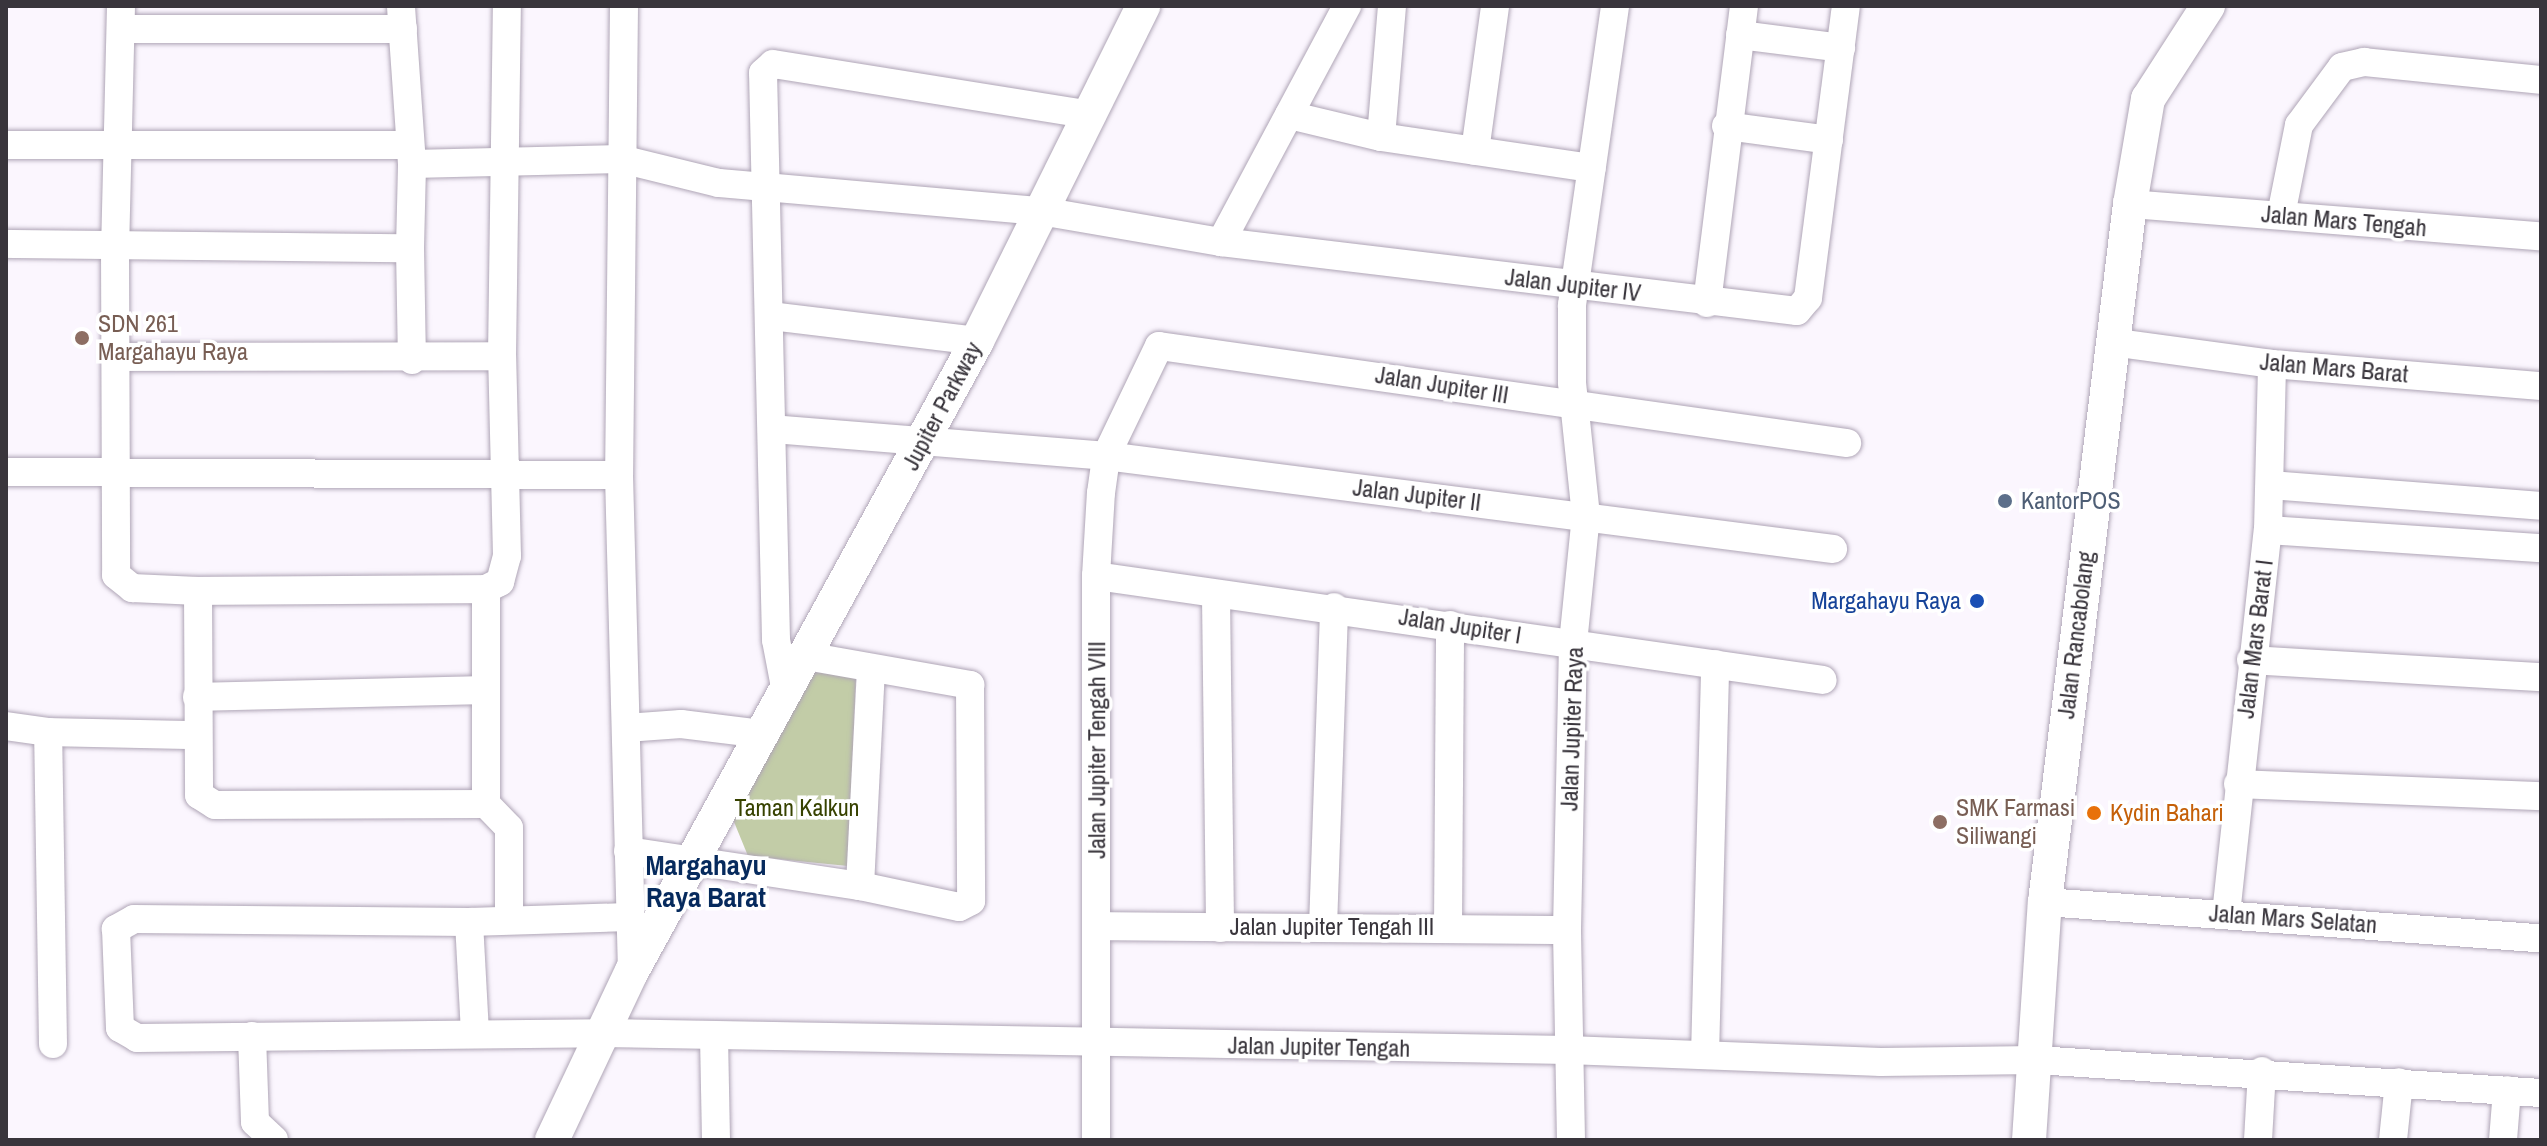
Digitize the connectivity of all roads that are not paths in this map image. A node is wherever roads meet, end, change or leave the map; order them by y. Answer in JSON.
{"nodes":[{"id":1,"x":507,"y":6,"type":"edge"},
{"id":2,"x":624,"y":6,"type":"edge"},
{"id":3,"x":1143,"y":6,"type":"edge"},
{"id":4,"x":1347,"y":6,"type":"edge"},
{"id":5,"x":1392,"y":6,"type":"edge"},
{"id":6,"x":1495,"y":6,"type":"edge"},
{"id":7,"x":1615,"y":6,"type":"edge"},
{"id":8,"x":1744,"y":6,"type":"edge"},
{"id":9,"x":1846,"y":6,"type":"edge"},
{"id":10,"x":2208,"y":6,"type":"edge"},
{"id":11,"x":121,"y":17,"type":"edge"},
{"id":12,"x":402,"y":18,"type":"edge"},
{"id":13,"x":1740,"y":35,"type":"junction"},
{"id":14,"x":1841,"y":48,"type":"junction"},
{"id":15,"x":2541,"y":80,"type":"edge"},
{"id":16,"x":1092,"y":115,"type":"junction"},
{"id":17,"x":1289,"y":115,"type":"junction"},
{"id":18,"x":1726,"y":126,"type":"junction"},
{"id":19,"x":1381,"y":137,"type":"junction"},
{"id":20,"x":1829,"y":140,"type":"junction"},
{"id":21,"x":6,"y":145,"type":"edge"},
{"id":22,"x":118,"y":145,"type":"junction"},
{"id":23,"x":1475,"y":151,"type":"junction"},
{"id":24,"x":410,"y":154,"type":"junction"},
{"id":25,"x":505,"y":160,"type":"junction"},
{"id":26,"x":622,"y":166,"type":"junction"},
{"id":27,"x":1592,"y":168,"type":"junction"},
{"id":28,"x":766,"y":188,"type":"junction"},
{"id":29,"x":2138,"y":205,"type":"junction"},
{"id":30,"x":1041,"y":211,"type":"junction"},
{"id":31,"x":2281,"y":215,"type":"junction"},
{"id":32,"x":2541,"y":236,"type":"edge"},
{"id":33,"x":1221,"y":242,"type":"junction"},
{"id":34,"x":6,"y":244,"type":"edge"},
{"id":35,"x":115,"y":248,"type":"junction"},
{"id":36,"x":410,"y":248,"type":"junction"},
{"id":37,"x":1577,"y":285,"type":"junction"},
{"id":38,"x":1707,"y":303,"type":"junction"},
{"id":39,"x":771,"y":316,"type":"junction"},
{"id":40,"x":977,"y":341,"type":"junction"},
{"id":41,"x":2120,"y":343,"type":"junction"},
{"id":42,"x":502,"y":356,"type":"junction"},
{"id":43,"x":115,"y":357,"type":"junction"},
{"id":44,"x":412,"y":360,"type":"junction"},
{"id":45,"x":2272,"y":364,"type":"junction"},
{"id":46,"x":2541,"y":386,"type":"edge"},
{"id":47,"x":1577,"y":408,"type":"junction"},
{"id":48,"x":772,"y":429,"type":"junction"},
{"id":49,"x":924,"y":442,"type":"junction"},
{"id":50,"x":1847,"y":443,"type":"dead end"},
{"id":51,"x":1106,"y":456,"type":"junction"},
{"id":52,"x":6,"y":472,"type":"edge"},
{"id":53,"x":504,"y":472,"type":"junction"},
{"id":54,"x":119,"y":473,"type":"junction"},
{"id":55,"x":619,"y":475,"type":"junction"},
{"id":56,"x":2270,"y":485,"type":"junction"},
{"id":57,"x":2541,"y":506,"type":"edge"},
{"id":58,"x":1586,"y":516,"type":"junction"},
{"id":59,"x":2268,"y":530,"type":"junction"},
{"id":60,"x":2541,"y":548,"type":"edge"},
{"id":61,"x":1833,"y":549,"type":"dead end"},
{"id":62,"x":1096,"y":576,"type":"junction"},
{"id":63,"x":486,"y":589,"type":"junction"},
{"id":64,"x":198,"y":591,"type":"junction"},
{"id":65,"x":1216,"y":596,"type":"junction"},
{"id":66,"x":1334,"y":607,"type":"junction"},
{"id":67,"x":1450,"y":625,"type":"junction"},
{"id":68,"x":1573,"y":643,"type":"junction"},
{"id":69,"x":806,"y":656,"type":"junction"},
{"id":70,"x":2251,"y":660,"type":"junction"},
{"id":71,"x":1715,"y":664,"type":"junction"},
{"id":72,"x":871,"y":669,"type":"junction"},
{"id":73,"x":2541,"y":677,"type":"edge"},
{"id":74,"x":1823,"y":680,"type":"dead end"},
{"id":75,"x":483,"y":690,"type":"junction"},
{"id":76,"x":786,"y":692,"type":"junction"},
{"id":77,"x":197,"y":697,"type":"junction"},
{"id":78,"x":6,"y":726,"type":"edge"},
{"id":79,"x":626,"y":728,"type":"junction"},
{"id":80,"x":48,"y":732,"type":"junction"},
{"id":81,"x":763,"y":734,"type":"junction"},
{"id":82,"x":197,"y":735,"type":"junction"},
{"id":83,"x":2238,"y":784,"type":"junction"},
{"id":84,"x":2541,"y":796,"type":"edge"},
{"id":85,"x":486,"y":804,"type":"junction"},
{"id":86,"x":701,"y":850,"type":"junction"},
{"id":87,"x":628,"y":851,"type":"junction"},
{"id":88,"x":860,"y":886,"type":"junction"},
{"id":89,"x":2045,"y":902,"type":"junction"},
{"id":90,"x":2226,"y":914,"type":"junction"},
{"id":91,"x":628,"y":917,"type":"junction"},
{"id":92,"x":509,"y":920,"type":"junction"},
{"id":93,"x":469,"y":922,"type":"junction"},
{"id":94,"x":1097,"y":926,"type":"junction"},
{"id":95,"x":1323,"y":927,"type":"junction"},
{"id":96,"x":1448,"y":927,"type":"junction"},
{"id":97,"x":1220,"y":928,"type":"junction"},
{"id":98,"x":1567,"y":930,"type":"junction"},
{"id":99,"x":2541,"y":938,"type":"edge"},
{"id":100,"x":632,"y":971,"type":"junction"},
{"id":101,"x":602,"y":1033,"type":"junction"},
{"id":102,"x":475,"y":1034,"type":"junction"},
{"id":103,"x":252,"y":1036,"type":"junction"},
{"id":104,"x":706,"y":1036,"type":"junction"},
{"id":105,"x":53,"y":1044,"type":"dead end"},
{"id":106,"x":1098,"y":1044,"type":"junction"},
{"id":107,"x":1568,"y":1050,"type":"junction"},
{"id":108,"x":1705,"y":1055,"type":"junction"},
{"id":109,"x":2036,"y":1060,"type":"junction"},
{"id":110,"x":2262,"y":1071,"type":"junction"},
{"id":111,"x":2399,"y":1082,"type":"junction"},
{"id":112,"x":2507,"y":1090,"type":"junction"},
{"id":113,"x":2541,"y":1093,"type":"edge"},
{"id":114,"x":274,"y":1140,"type":"edge"},
{"id":115,"x":552,"y":1140,"type":"edge"},
{"id":116,"x":716,"y":1140,"type":"edge"},
{"id":117,"x":1096,"y":1140,"type":"edge"},
{"id":118,"x":1571,"y":1140,"type":"edge"},
{"id":119,"x":2029,"y":1140,"type":"edge"},
{"id":120,"x":2258,"y":1140,"type":"edge"},
{"id":121,"x":2393,"y":1140,"type":"edge"},
{"id":122,"x":2503,"y":1140,"type":"edge"}],
"edges":[{"from":1,"to":25,"type":"street"},
{"from":2,"to":26,"type":"street"},
{"from":3,"to":16,"type":"street","name":"Jupiter Parkway"},
{"from":4,"to":17,"type":"street"},
{"from":5,"to":19,"type":"street"},
{"from":6,"to":23,"type":"street"},
{"from":7,"to":27,"type":"street","name":"Jalan Jupiter Raya"},
{"from":8,"to":13,"type":"street"},
{"from":9,"to":14,"type":"street","name":"Jalan Jupiter IV"},
{"from":10,"to":29,"type":"street","name":"Jalan Rancabolang"},
{"from":11,"to":12,"type":"street"},
{"from":11,"to":22,"type":"street"},
{"from":12,"to":24,"type":"street"},
{"from":13,"to":14,"type":"street"},
{"from":13,"to":18,"type":"street"},
{"from":14,"to":20,"type":"street","name":"Jalan Jupiter IV"},
{"from":15,"to":31,"type":"street"},
{"from":16,"to":28,"type":"street"},
{"from":16,"to":30,"type":"street","name":"Jupiter Parkway"},
{"from":17,"to":19,"type":"street"},
{"from":17,"to":33,"type":"street"},
{"from":18,"to":20,"type":"street"},
{"from":18,"to":38,"type":"street"},
{"from":19,"to":23,"type":"street"},
{"from":20,"to":38,"type":"street","name":"Jalan Jupiter IV"},
{"from":21,"to":22,"type":"street","name":"Jalan Jupiter IV"},
{"from":22,"to":24,"type":"street","name":"Jalan Jupiter IV"},
{"from":22,"to":35,"type":"street"},
{"from":23,"to":27,"type":"street"},
{"from":24,"to":25,"type":"street","name":"Jalan Jupiter IV"},
{"from":24,"to":36,"type":"street"},
{"from":25,"to":26,"type":"street","name":"Jalan Jupiter IV"},
{"from":25,"to":42,"type":"street"},
{"from":26,"to":28,"type":"street","name":"Jalan Jupiter IV"},
{"from":26,"to":55,"type":"street"},
{"from":27,"to":37,"type":"street","name":"Jalan Jupiter Raya"},
{"from":28,"to":30,"type":"street","name":"Jalan Jupiter IV"},
{"from":28,"to":39,"type":"street"},
{"from":29,"to":31,"type":"street","name":"Jalan Mars Tengah"},
{"from":29,"to":41,"type":"street","name":"Jalan Rancabolang"},
{"from":30,"to":33,"type":"street","name":"Jalan Jupiter IV"},
{"from":30,"to":40,"type":"street","name":"Jupiter Parkway"},
{"from":31,"to":32,"type":"street","name":"Jalan Mars Tengah"},
{"from":33,"to":37,"type":"street","name":"Jalan Jupiter IV"},
{"from":34,"to":35,"type":"street"},
{"from":35,"to":36,"type":"street"},
{"from":35,"to":43,"type":"street"},
{"from":36,"to":44,"type":"street"},
{"from":37,"to":38,"type":"street","name":"Jalan Jupiter IV"},
{"from":37,"to":47,"type":"street","name":"Jalan Jupiter Raya"},
{"from":39,"to":40,"type":"street"},
{"from":39,"to":48,"type":"street"},
{"from":40,"to":49,"type":"street","name":"Jupiter Parkway"},
{"from":41,"to":45,"type":"street","name":"Jalan Mars Barat"},
{"from":41,"to":89,"type":"street","name":"Jalan Rancabolang"},
{"from":42,"to":44,"type":"street"},
{"from":42,"to":53,"type":"street"},
{"from":43,"to":44,"type":"street"},
{"from":43,"to":54,"type":"street"},
{"from":45,"to":46,"type":"street","name":"Jalan Mars Barat"},
{"from":45,"to":56,"type":"street","name":"Jalan Mars Barat I"},
{"from":47,"to":50,"type":"street","name":"Jalan Jupiter III"},
{"from":47,"to":51,"type":"street","name":"Jalan Jupiter III"},
{"from":47,"to":58,"type":"street","name":"Jalan Jupiter Raya"},
{"from":48,"to":49,"type":"street","name":"Jalan Jupiter II"},
{"from":48,"to":76,"type":"street"},
{"from":49,"to":51,"type":"street","name":"Jalan Jupiter II"},
{"from":49,"to":69,"type":"street","name":"Jupiter Parkway"},
{"from":51,"to":58,"type":"street","name":"Jalan Jupiter II"},
{"from":51,"to":62,"type":"street","name":"Jalan Jupiter Tengah VIII"},
{"from":52,"to":54,"type":"street"},
{"from":53,"to":54,"type":"street"},
{"from":53,"to":55,"type":"street"},
{"from":53,"to":63,"type":"street"},
{"from":54,"to":64,"type":"street"},
{"from":55,"to":79,"type":"street"},
{"from":56,"to":57,"type":"street"},
{"from":56,"to":59,"type":"street","name":"Jalan Mars Barat I"},
{"from":58,"to":61,"type":"street","name":"Jalan Jupiter II"},
{"from":58,"to":68,"type":"street","name":"Jalan Jupiter Raya"},
{"from":59,"to":60,"type":"street"},
{"from":59,"to":70,"type":"street","name":"Jalan Mars Barat I"},
{"from":62,"to":65,"type":"street","name":"Jalan Jupiter I"},
{"from":62,"to":94,"type":"street","name":"Jalan Jupiter Tengah VIII"},
{"from":63,"to":64,"type":"street"},
{"from":63,"to":75,"type":"street"},
{"from":64,"to":77,"type":"street"},
{"from":65,"to":66,"type":"street","name":"Jalan Jupiter I"},
{"from":65,"to":97,"type":"street"},
{"from":66,"to":67,"type":"street","name":"Jalan Jupiter I"},
{"from":66,"to":95,"type":"street"},
{"from":67,"to":68,"type":"street","name":"Jalan Jupiter I"},
{"from":67,"to":96,"type":"street"},
{"from":68,"to":71,"type":"street","name":"Jalan Jupiter I"},
{"from":68,"to":98,"type":"street","name":"Jalan Jupiter Raya"},
{"from":69,"to":72,"type":"street"},
{"from":69,"to":76,"type":"street","name":"Jupiter Parkway"},
{"from":70,"to":73,"type":"street"},
{"from":70,"to":83,"type":"street","name":"Jalan Mars Barat I"},
{"from":71,"to":74,"type":"street","name":"Jalan Jupiter I"},
{"from":71,"to":108,"type":"street"},
{"from":72,"to":88,"type":"street"},
{"from":72,"to":88,"type":"street"},
{"from":75,"to":77,"type":"street"},
{"from":75,"to":85,"type":"street"},
{"from":76,"to":81,"type":"street","name":"Jupiter Parkway"},
{"from":77,"to":82,"type":"street"},
{"from":78,"to":80,"type":"street"},
{"from":79,"to":81,"type":"street"},
{"from":79,"to":87,"type":"street"},
{"from":80,"to":82,"type":"street"},
{"from":80,"to":105,"type":"street"},
{"from":81,"to":86,"type":"street","name":"Jupiter Parkway"},
{"from":82,"to":85,"type":"street"},
{"from":83,"to":84,"type":"street"},
{"from":83,"to":90,"type":"street","name":"Jalan Mars Barat I"},
{"from":85,"to":92,"type":"street"},
{"from":86,"to":87,"type":"street"},
{"from":86,"to":88,"type":"street"},
{"from":86,"to":100,"type":"street","name":"Jupiter Parkway"},
{"from":87,"to":91,"type":"street"},
{"from":89,"to":90,"type":"street","name":"Jalan Mars Selatan"},
{"from":89,"to":109,"type":"street","name":"Jalan Rancabolang"},
{"from":90,"to":99,"type":"street","name":"Jalan Mars Selatan"},
{"from":91,"to":92,"type":"street"},
{"from":91,"to":100,"type":"street"},
{"from":92,"to":93,"type":"street"},
{"from":93,"to":102,"type":"street"},
{"from":93,"to":103,"type":"street","name":"Jalan Jupiter Tengah"},
{"from":94,"to":97,"type":"street","name":"Jalan Jupiter Tengah III"},
{"from":94,"to":106,"type":"street","name":"Jalan Jupiter Tengah VIII"},
{"from":95,"to":96,"type":"street","name":"Jalan Jupiter Tengah III"},
{"from":95,"to":97,"type":"street","name":"Jalan Jupiter Tengah III"},
{"from":96,"to":98,"type":"street","name":"Jalan Jupiter Tengah III"},
{"from":98,"to":107,"type":"street","name":"Jalan Jupiter Raya"},
{"from":100,"to":101,"type":"street","name":"Jupiter Parkway"},
{"from":101,"to":102,"type":"street","name":"Jalan Jupiter Tengah"},
{"from":101,"to":104,"type":"street","name":"Jalan Jupiter Tengah"},
{"from":101,"to":115,"type":"street","name":"Jupiter Parkway"},
{"from":102,"to":103,"type":"street","name":"Jalan Jupiter Tengah"},
{"from":103,"to":114,"type":"street"},
{"from":104,"to":106,"type":"street","name":"Jalan Jupiter Tengah"},
{"from":104,"to":116,"type":"street"},
{"from":106,"to":107,"type":"street","name":"Jalan Jupiter Tengah"},
{"from":106,"to":117,"type":"street","name":"Jalan Jupiter Tengah VIII"},
{"from":107,"to":108,"type":"street","name":"Jalan Jupiter Tengah"},
{"from":107,"to":118,"type":"street","name":"Jalan Jupiter Raya"},
{"from":108,"to":109,"type":"street","name":"Jalan Jupiter Tengah"},
{"from":109,"to":110,"type":"street","name":"Jalan Jupiter Tengah"},
{"from":109,"to":119,"type":"street","name":"Jalan Rancabolang"},
{"from":110,"to":111,"type":"street","name":"Jalan Jupiter Tengah"},
{"from":110,"to":120,"type":"street"},
{"from":111,"to":112,"type":"street","name":"Jalan Jupiter Tengah"},
{"from":111,"to":121,"type":"street"},
{"from":112,"to":113,"type":"street","name":"Jalan Jupiter Tengah"},
{"from":112,"to":122,"type":"street"}]}
